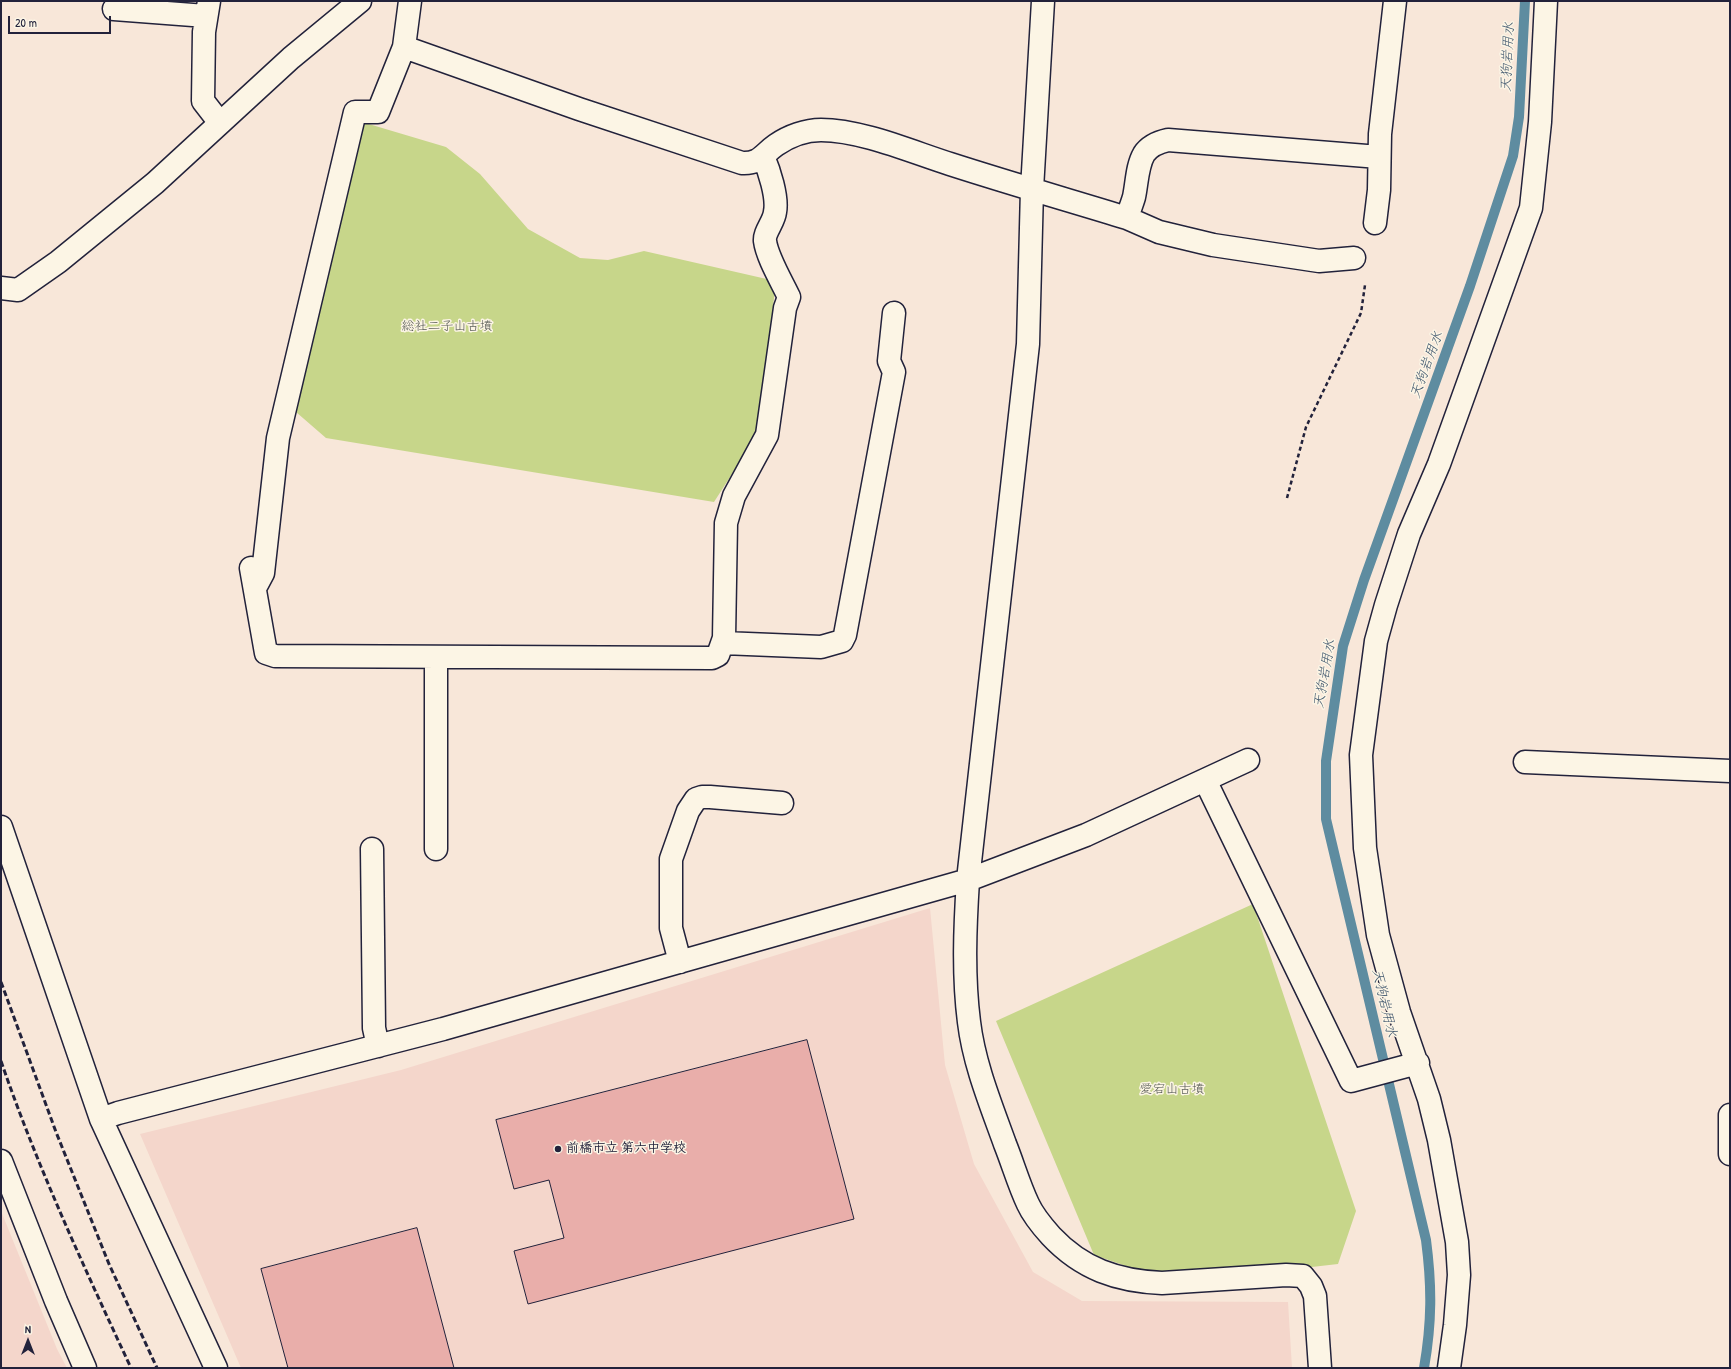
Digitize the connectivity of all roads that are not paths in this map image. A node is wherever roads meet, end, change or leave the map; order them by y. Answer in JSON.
{"nodes":[{"id":1,"x":360,"y":1,"type":"edge"},
{"id":2,"x":410,"y":1,"type":"edge"},
{"id":3,"x":1042,"y":1,"type":"edge"},
{"id":4,"x":1395,"y":1,"type":"edge"},
{"id":5,"x":1546,"y":1,"type":"edge"},
{"id":6,"x":208,"y":8,"type":"edge"},
{"id":7,"x":114,"y":9,"type":"dead end"},
{"id":8,"x":404,"y":47,"type":"junction"},
{"id":9,"x":220,"y":123,"type":"junction"},
{"id":10,"x":764,"y":156,"type":"junction"},
{"id":11,"x":1379,"y":158,"type":"junction"},
{"id":12,"x":1032,"y":189,"type":"junction"},
{"id":13,"x":1127,"y":218,"type":"junction"},
{"id":14,"x":1375,"y":224,"type":"dead end"},
{"id":15,"x":1354,"y":258,"type":"dead end"},
{"id":16,"x":9,"y":289,"type":"edge"},
{"id":17,"x":894,"y":313,"type":"dead end"},
{"id":18,"x":251,"y":568,"type":"dead end"},
{"id":19,"x":255,"y":589,"type":"junction"},
{"id":20,"x":722,"y":643,"type":"junction"},
{"id":21,"x":436,"y":657,"type":"junction"},
{"id":22,"x":1248,"y":760,"type":"dead end"},
{"id":23,"x":1525,"y":762,"type":"dead end"},
{"id":24,"x":1730,"y":772,"type":"edge"},
{"id":25,"x":1205,"y":780,"type":"junction"},
{"id":26,"x":782,"y":803,"type":"dead end"},
{"id":27,"x":1,"y":827,"type":"edge"},
{"id":28,"x":436,"y":849,"type":"dead end"},
{"id":29,"x":372,"y":850,"type":"dead end"},
{"id":30,"x":968,"y":880,"type":"junction"},
{"id":31,"x":680,"y":962,"type":"junction"},
{"id":32,"x":378,"y":1046,"type":"junction"},
{"id":33,"x":1418,"y":1063,"type":"junction"},
{"id":34,"x":1730,"y":1115,"type":"edge"},
{"id":35,"x":101,"y":1119,"type":"junction"},
{"id":36,"x":1730,"y":1154,"type":"edge"},
{"id":37,"x":1,"y":1161,"type":"edge"},
{"id":38,"x":85,"y":1368,"type":"edge"},
{"id":39,"x":216,"y":1368,"type":"edge"},
{"id":40,"x":1320,"y":1368,"type":"edge"},
{"id":41,"x":1449,"y":1368,"type":"edge"}],
"edges":[{"from":1,"to":9,"type":"street"},
{"from":2,"to":8,"type":"street"},
{"from":3,"to":12,"type":"street"},
{"from":4,"to":11,"type":"street"},
{"from":5,"to":33,"type":"street"},
{"from":6,"to":7,"type":"street"},
{"from":6,"to":9,"type":"street"},
{"from":8,"to":10,"type":"street"},
{"from":8,"to":19,"type":"street"},
{"from":9,"to":16,"type":"street"},
{"from":10,"to":12,"type":"street"},
{"from":10,"to":20,"type":"street"},
{"from":11,"to":13,"type":"street"},
{"from":11,"to":14,"type":"street"},
{"from":12,"to":13,"type":"street"},
{"from":12,"to":30,"type":"street"},
{"from":13,"to":15,"type":"street"},
{"from":17,"to":20,"type":"street"},
{"from":18,"to":19,"type":"street"},
{"from":19,"to":21,"type":"street"},
{"from":20,"to":21,"type":"street"},
{"from":21,"to":28,"type":"street"},
{"from":22,"to":25,"type":"street"},
{"from":23,"to":24,"type":"street"},
{"from":25,"to":30,"type":"street"},
{"from":25,"to":33,"type":"street"},
{"from":26,"to":31,"type":"street"},
{"from":27,"to":35,"type":"street"},
{"from":29,"to":32,"type":"street"},
{"from":30,"to":31,"type":"street"},
{"from":30,"to":40,"type":"street"},
{"from":31,"to":32,"type":"street"},
{"from":32,"to":35,"type":"street"},
{"from":33,"to":41,"type":"street"},
{"from":34,"to":36,"type":"street"},
{"from":35,"to":39,"type":"street"},
{"from":37,"to":38,"type":"street"}]}
